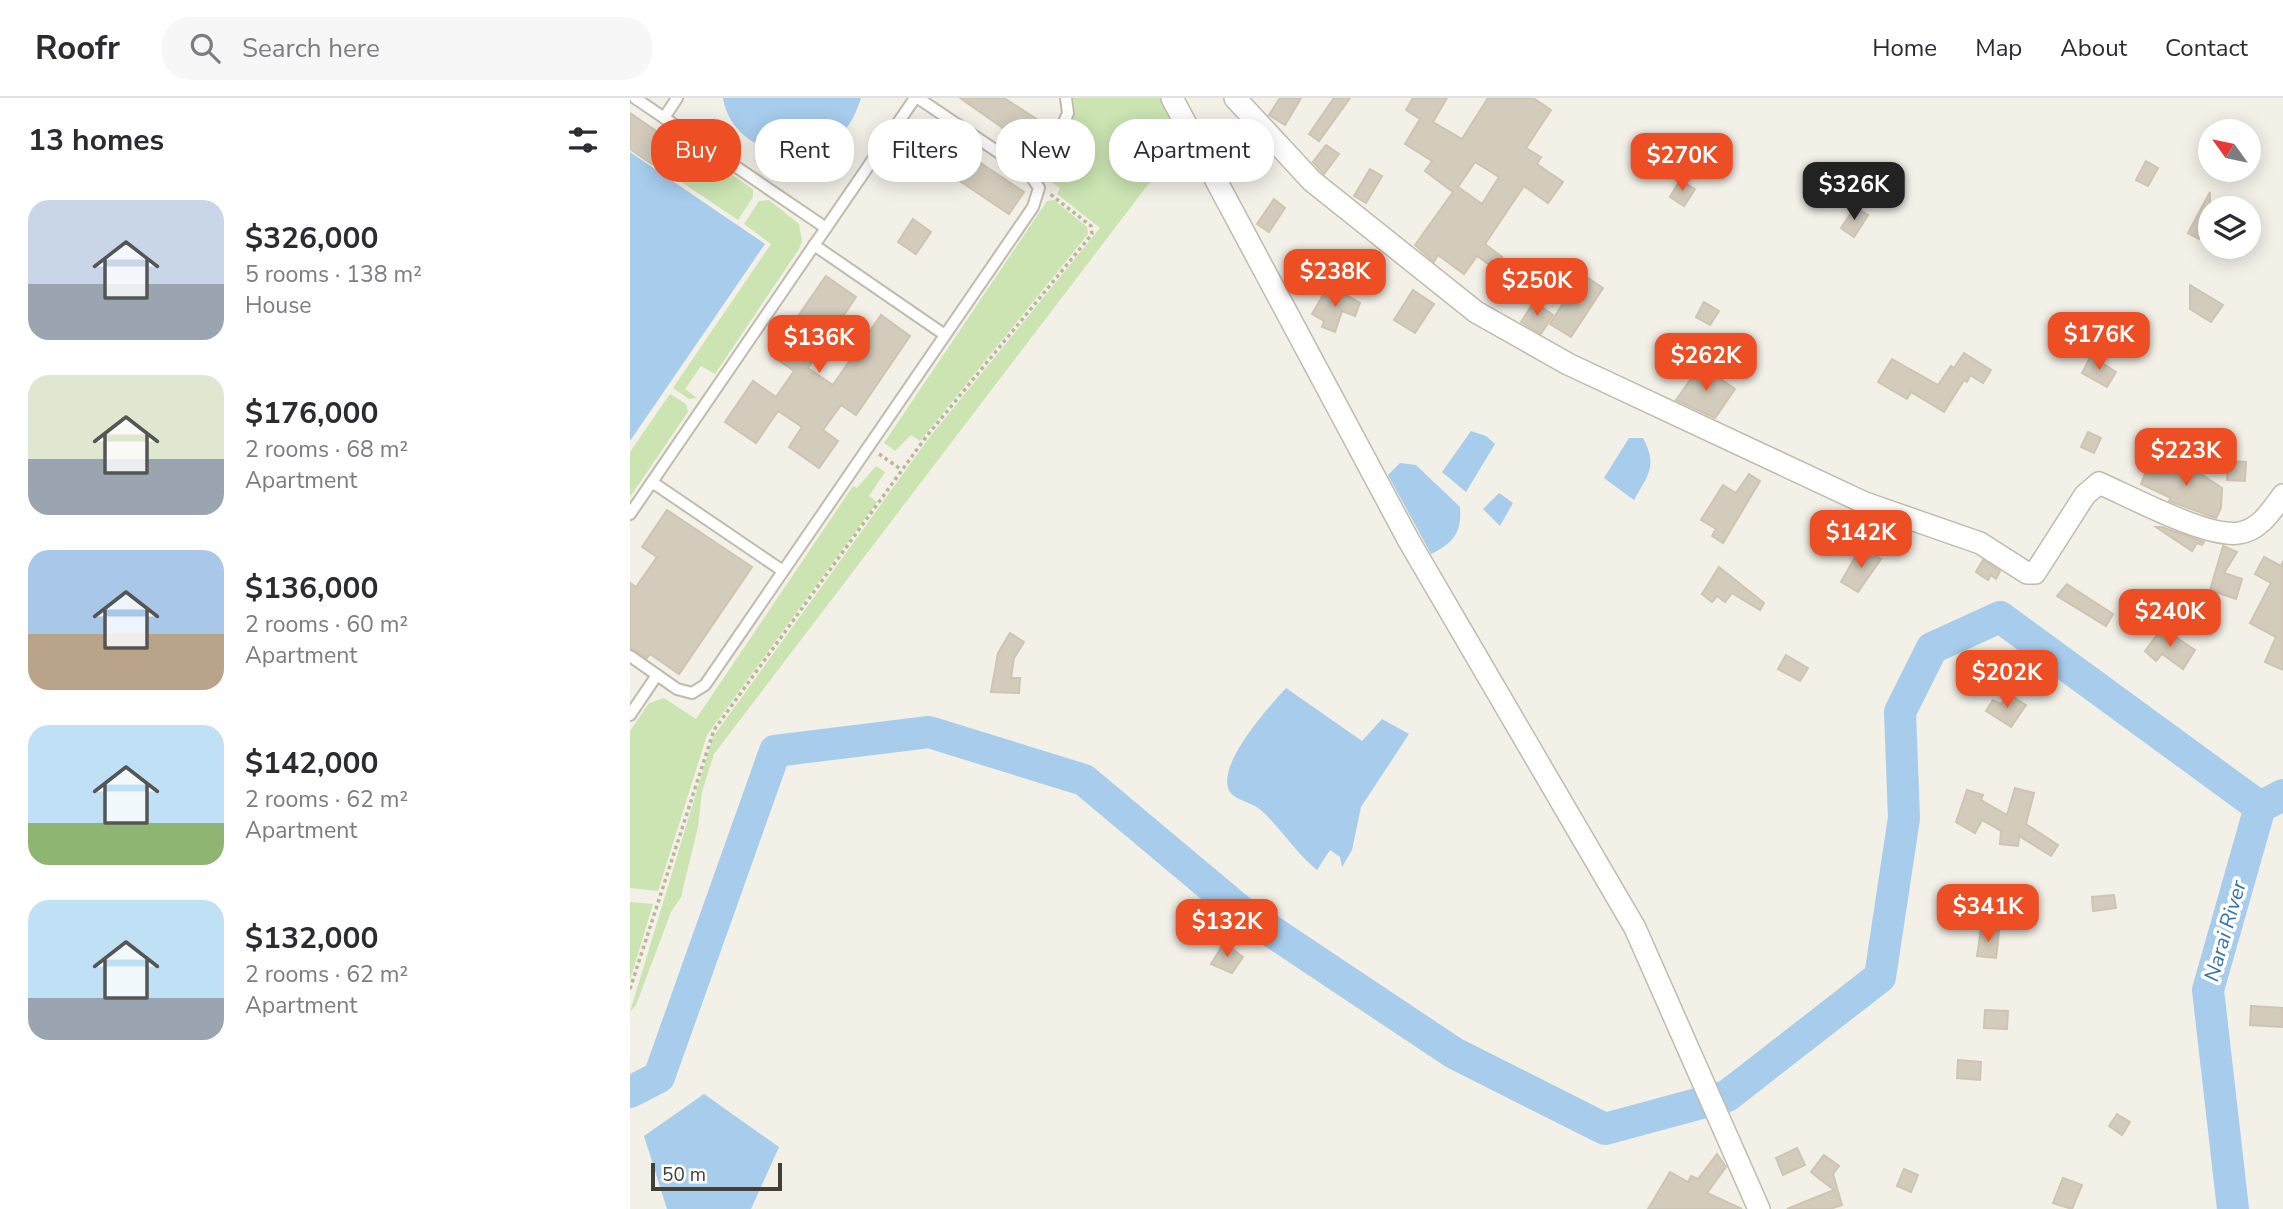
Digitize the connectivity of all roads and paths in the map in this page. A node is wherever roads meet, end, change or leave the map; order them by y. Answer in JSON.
{"nodes":[{"id":1,"x":635,"y":98,"type":"edge"},
{"id":2,"x":677,"y":98,"type":"edge"},
{"id":3,"x":916,"y":98,"type":"edge"},
{"id":4,"x":1066,"y":98,"type":"edge"},
{"id":5,"x":1172,"y":98,"type":"edge"},
{"id":6,"x":1235,"y":98,"type":"edge"},
{"id":7,"x":664,"y":118,"type":"junction"},
{"id":8,"x":1065,"y":119,"type":"edge"},
{"id":9,"x":996,"y":151,"type":"edge"},
{"id":10,"x":1035,"y":182,"type":"edge"},
{"id":11,"x":1039,"y":188,"type":"junction"},
{"id":12,"x":826,"y":228,"type":"junction"},
{"id":13,"x":814,"y":246,"type":"junction"},
{"id":14,"x":945,"y":335,"type":"junction"},
{"id":15,"x":868,"y":447,"type":"junction"},
{"id":16,"x":902,"y":470,"type":"junction"},
{"id":17,"x":652,"y":482,"type":"junction"},
{"id":18,"x":2283,"y":495,"type":"edge"},
{"id":19,"x":630,"y":514,"type":"edge"},
{"id":20,"x":783,"y":571,"type":"junction"},
{"id":21,"x":630,"y":656,"type":"edge"},
{"id":22,"x":657,"y":675,"type":"junction"},
{"id":23,"x":630,"y":715,"type":"edge"},
{"id":24,"x":630,"y":989,"type":"edge"},
{"id":25,"x":1759,"y":1209,"type":"edge"}],
"edges":[{"from":1,"to":7,"type":"lane"},
{"from":2,"to":7,"type":"lane"},
{"from":3,"to":9,"type":"lane"},
{"from":3,"to":12,"type":"lane"},
{"from":4,"to":8,"type":"lane"},
{"from":5,"to":25,"type":"street"},
{"from":6,"to":18,"type":"street"},
{"from":7,"to":12,"type":"lane"},
{"from":10,"to":11,"type":"lane"},
{"from":11,"to":14,"type":"lane"},
{"from":11,"to":16,"type":"path"},
{"from":12,"to":13,"type":"lane"},
{"from":13,"to":14,"type":"lane"},
{"from":13,"to":17,"type":"lane"},
{"from":14,"to":15,"type":"lane"},
{"from":15,"to":16,"type":"path"},
{"from":15,"to":20,"type":"lane"},
{"from":16,"to":24,"type":"path"},
{"from":17,"to":19,"type":"lane"},
{"from":17,"to":20,"type":"lane"},
{"from":20,"to":22,"type":"lane"},
{"from":21,"to":22,"type":"lane"},
{"from":22,"to":23,"type":"lane"}]}
